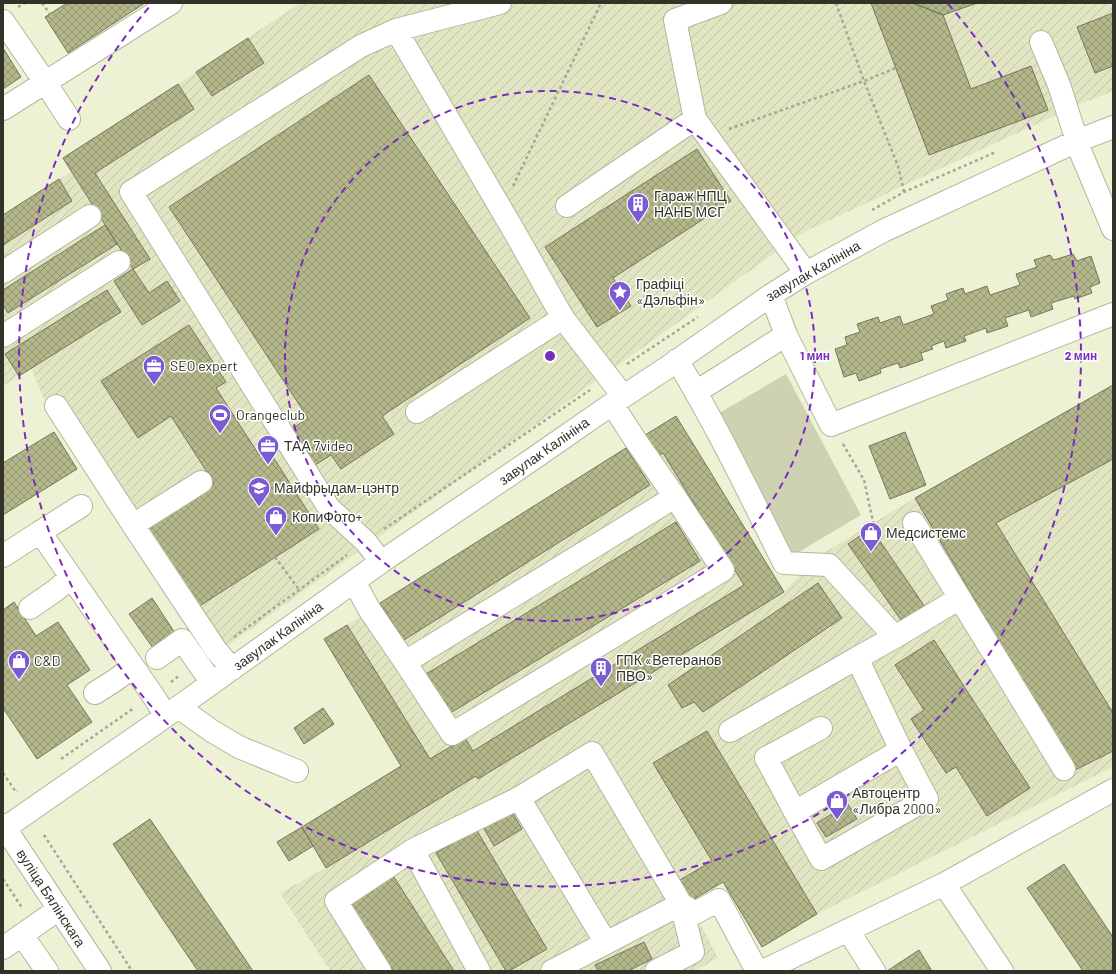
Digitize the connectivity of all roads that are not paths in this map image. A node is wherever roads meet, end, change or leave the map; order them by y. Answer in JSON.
{"nodes":[{"id":1,"x":171,"y":3,"type":"edge"},
{"id":2,"x":500,"y":3,"type":"edge"},
{"id":3,"x":721,"y":3,"type":"edge"},
{"id":4,"x":672,"y":12,"type":"edge"},
{"id":5,"x":3,"y":20,"type":"edge"},
{"id":6,"x":396,"y":30,"type":"junction"},
{"id":7,"x":1041,"y":42,"type":"dead end"},
{"id":8,"x":46,"y":82,"type":"junction"},
{"id":9,"x":3,"y":109,"type":"edge"},
{"id":10,"x":69,"y":119,"type":"dead end"},
{"id":11,"x":695,"y":119,"type":"junction"},
{"id":12,"x":1113,"y":127,"type":"edge"},
{"id":13,"x":1077,"y":141,"type":"junction"},
{"id":14,"x":567,"y":206,"type":"dead end"},
{"id":15,"x":90,"y":216,"type":"dead end"},
{"id":16,"x":1113,"y":229,"type":"edge"},
{"id":17,"x":119,"y":262,"type":"dead end"},
{"id":18,"x":3,"y":272,"type":"edge"},
{"id":19,"x":806,"y":273,"type":"junction"},
{"id":20,"x":771,"y":294,"type":"junction"},
{"id":21,"x":1113,"y":314,"type":"edge"},
{"id":22,"x":563,"y":318,"type":"junction"},
{"id":23,"x":786,"y":335,"type":"junction"},
{"id":24,"x":3,"y":336,"type":"edge"},
{"id":25,"x":677,"y":360,"type":"junction"},
{"id":26,"x":696,"y":392,"type":"junction"},
{"id":27,"x":618,"y":400,"type":"junction"},
{"id":28,"x":56,"y":406,"type":"dead end"},
{"id":29,"x":417,"y":412,"type":"dead end"},
{"id":30,"x":201,"y":482,"type":"dead end"},
{"id":31,"x":676,"y":497,"type":"junction"},
{"id":32,"x":81,"y":506,"type":"dead end"},
{"id":33,"x":914,"y":523,"type":"dead end"},
{"id":34,"x":133,"y":525,"type":"junction"},
{"id":35,"x":40,"y":532,"type":"junction"},
{"id":36,"x":3,"y":556,"type":"edge"},
{"id":37,"x":381,"y":562,"type":"junction"},
{"id":38,"x":71,"y":577,"type":"junction"},
{"id":39,"x":354,"y":581,"type":"junction"},
{"id":40,"x":960,"y":598,"type":"junction"},
{"id":41,"x":30,"y":608,"type":"dead end"},
{"id":42,"x":895,"y":637,"type":"junction"},
{"id":43,"x":157,"y":658,"type":"dead end"},
{"id":44,"x":857,"y":658,"type":"junction"},
{"id":45,"x":405,"y":662,"type":"junction"},
{"id":46,"x":134,"y":667,"type":"junction"},
{"id":47,"x":232,"y":669,"type":"junction"},
{"id":48,"x":212,"y":683,"type":"junction"},
{"id":49,"x":96,"y":693,"type":"dead end"},
{"id":50,"x":172,"y":712,"type":"junction"},
{"id":51,"x":822,"y":728,"type":"dead end"},
{"id":52,"x":730,"y":731,"type":"dead end"},
{"id":53,"x":901,"y":750,"type":"junction"},
{"id":54,"x":1064,"y":769,"type":"dead end"},
{"id":55,"x":297,"y":771,"type":"dead end"},
{"id":56,"x":1113,"y":790,"type":"edge"},
{"id":57,"x":519,"y":798,"type":"junction"},
{"id":58,"x":795,"y":812,"type":"junction"},
{"id":59,"x":4,"y":826,"type":"edge"},
{"id":60,"x":413,"y":850,"type":"junction"},
{"id":61,"x":944,"y":884,"type":"junction"},
{"id":62,"x":681,"y":904,"type":"junction"},
{"id":63,"x":59,"y":909,"type":"junction"},
{"id":64,"x":848,"y":930,"type":"junction"},
{"id":65,"x":22,"y":935,"type":"junction"},
{"id":66,"x":606,"y":943,"type":"junction"},
{"id":67,"x":3,"y":948,"type":"edge"},
{"id":68,"x":566,"y":968,"type":"edge"},
{"id":69,"x":47,"y":971,"type":"edge"},
{"id":70,"x":100,"y":971,"type":"edge"},
{"id":71,"x":380,"y":971,"type":"edge"},
{"id":72,"x":478,"y":971,"type":"edge"},
{"id":73,"x":656,"y":971,"type":"edge"},
{"id":74,"x":757,"y":971,"type":"edge"},
{"id":75,"x":763,"y":971,"type":"edge"},
{"id":76,"x":874,"y":971,"type":"edge"},
{"id":77,"x":1002,"y":971,"type":"edge"}],
"edges":[{"from":1,"to":8,"type":"street"},
{"from":2,"to":6,"type":"street"},
{"from":3,"to":4,"type":"street"},
{"from":4,"to":11,"type":"street"},
{"from":5,"to":8,"type":"street"},
{"from":6,"to":22,"type":"street"},
{"from":6,"to":37,"type":"street"},
{"from":7,"to":13,"type":"street"},
{"from":8,"to":9,"type":"street"},
{"from":8,"to":10,"type":"street"},
{"from":11,"to":14,"type":"street"},
{"from":11,"to":19,"type":"street"},
{"from":12,"to":13,"type":"street","name":"завулак Калініна"},
{"from":13,"to":16,"type":"street"},
{"from":13,"to":19,"type":"street","name":"завулак Калініна"},
{"from":15,"to":18,"type":"street"},
{"from":17,"to":24,"type":"street"},
{"from":19,"to":20,"type":"street","name":"завулак Калініна"},
{"from":20,"to":23,"type":"street"},
{"from":20,"to":25,"type":"street","name":"завулак Калініна"},
{"from":21,"to":23,"type":"street"},
{"from":22,"to":27,"type":"street"},
{"from":22,"to":29,"type":"street"},
{"from":23,"to":26,"type":"street"},
{"from":25,"to":26,"type":"street"},
{"from":25,"to":27,"type":"street","name":"завулак Калініна"},
{"from":26,"to":42,"type":"street"},
{"from":27,"to":31,"type":"street"},
{"from":27,"to":37,"type":"street","name":"завулак Калініна"},
{"from":28,"to":34,"type":"street"},
{"from":30,"to":34,"type":"street"},
{"from":31,"to":45,"type":"street"},
{"from":31,"to":45,"type":"street"},
{"from":32,"to":35,"type":"street"},
{"from":33,"to":40,"type":"street"},
{"from":34,"to":47,"type":"street"},
{"from":35,"to":36,"type":"street"},
{"from":35,"to":38,"type":"street"},
{"from":37,"to":39,"type":"street","name":"завулак Калініна"},
{"from":38,"to":41,"type":"street"},
{"from":38,"to":46,"type":"street"},
{"from":39,"to":45,"type":"street"},
{"from":39,"to":47,"type":"street","name":"завулак Калініна"},
{"from":40,"to":42,"type":"street"},
{"from":40,"to":54,"type":"street"},
{"from":42,"to":44,"type":"street"},
{"from":43,"to":48,"type":"street"},
{"from":44,"to":52,"type":"street"},
{"from":44,"to":53,"type":"street"},
{"from":46,"to":49,"type":"street"},
{"from":46,"to":50,"type":"street"},
{"from":47,"to":48,"type":"street","name":"завулак Калініна"},
{"from":48,"to":50,"type":"street","name":"завулак Калініна"},
{"from":50,"to":55,"type":"street"},
{"from":50,"to":59,"type":"street","name":"завулак Калініна"},
{"from":51,"to":58,"type":"street"},
{"from":53,"to":58,"type":"street"},
{"from":53,"to":58,"type":"street"},
{"from":56,"to":61,"type":"street"},
{"from":57,"to":60,"type":"street"},
{"from":57,"to":62,"type":"street"},
{"from":57,"to":66,"type":"street"},
{"from":59,"to":63,"type":"street","name":"вуліца Бялінскага"},
{"from":60,"to":71,"type":"street"},
{"from":60,"to":72,"type":"street"},
{"from":61,"to":64,"type":"street"},
{"from":61,"to":77,"type":"street"},
{"from":62,"to":66,"type":"street"},
{"from":62,"to":73,"type":"street"},
{"from":62,"to":74,"type":"street"},
{"from":63,"to":65,"type":"street"},
{"from":63,"to":70,"type":"street","name":"вуліца Бялінскага"},
{"from":64,"to":75,"type":"street"},
{"from":64,"to":76,"type":"street"},
{"from":65,"to":67,"type":"street"},
{"from":65,"to":69,"type":"street"},
{"from":66,"to":68,"type":"street"}]}
